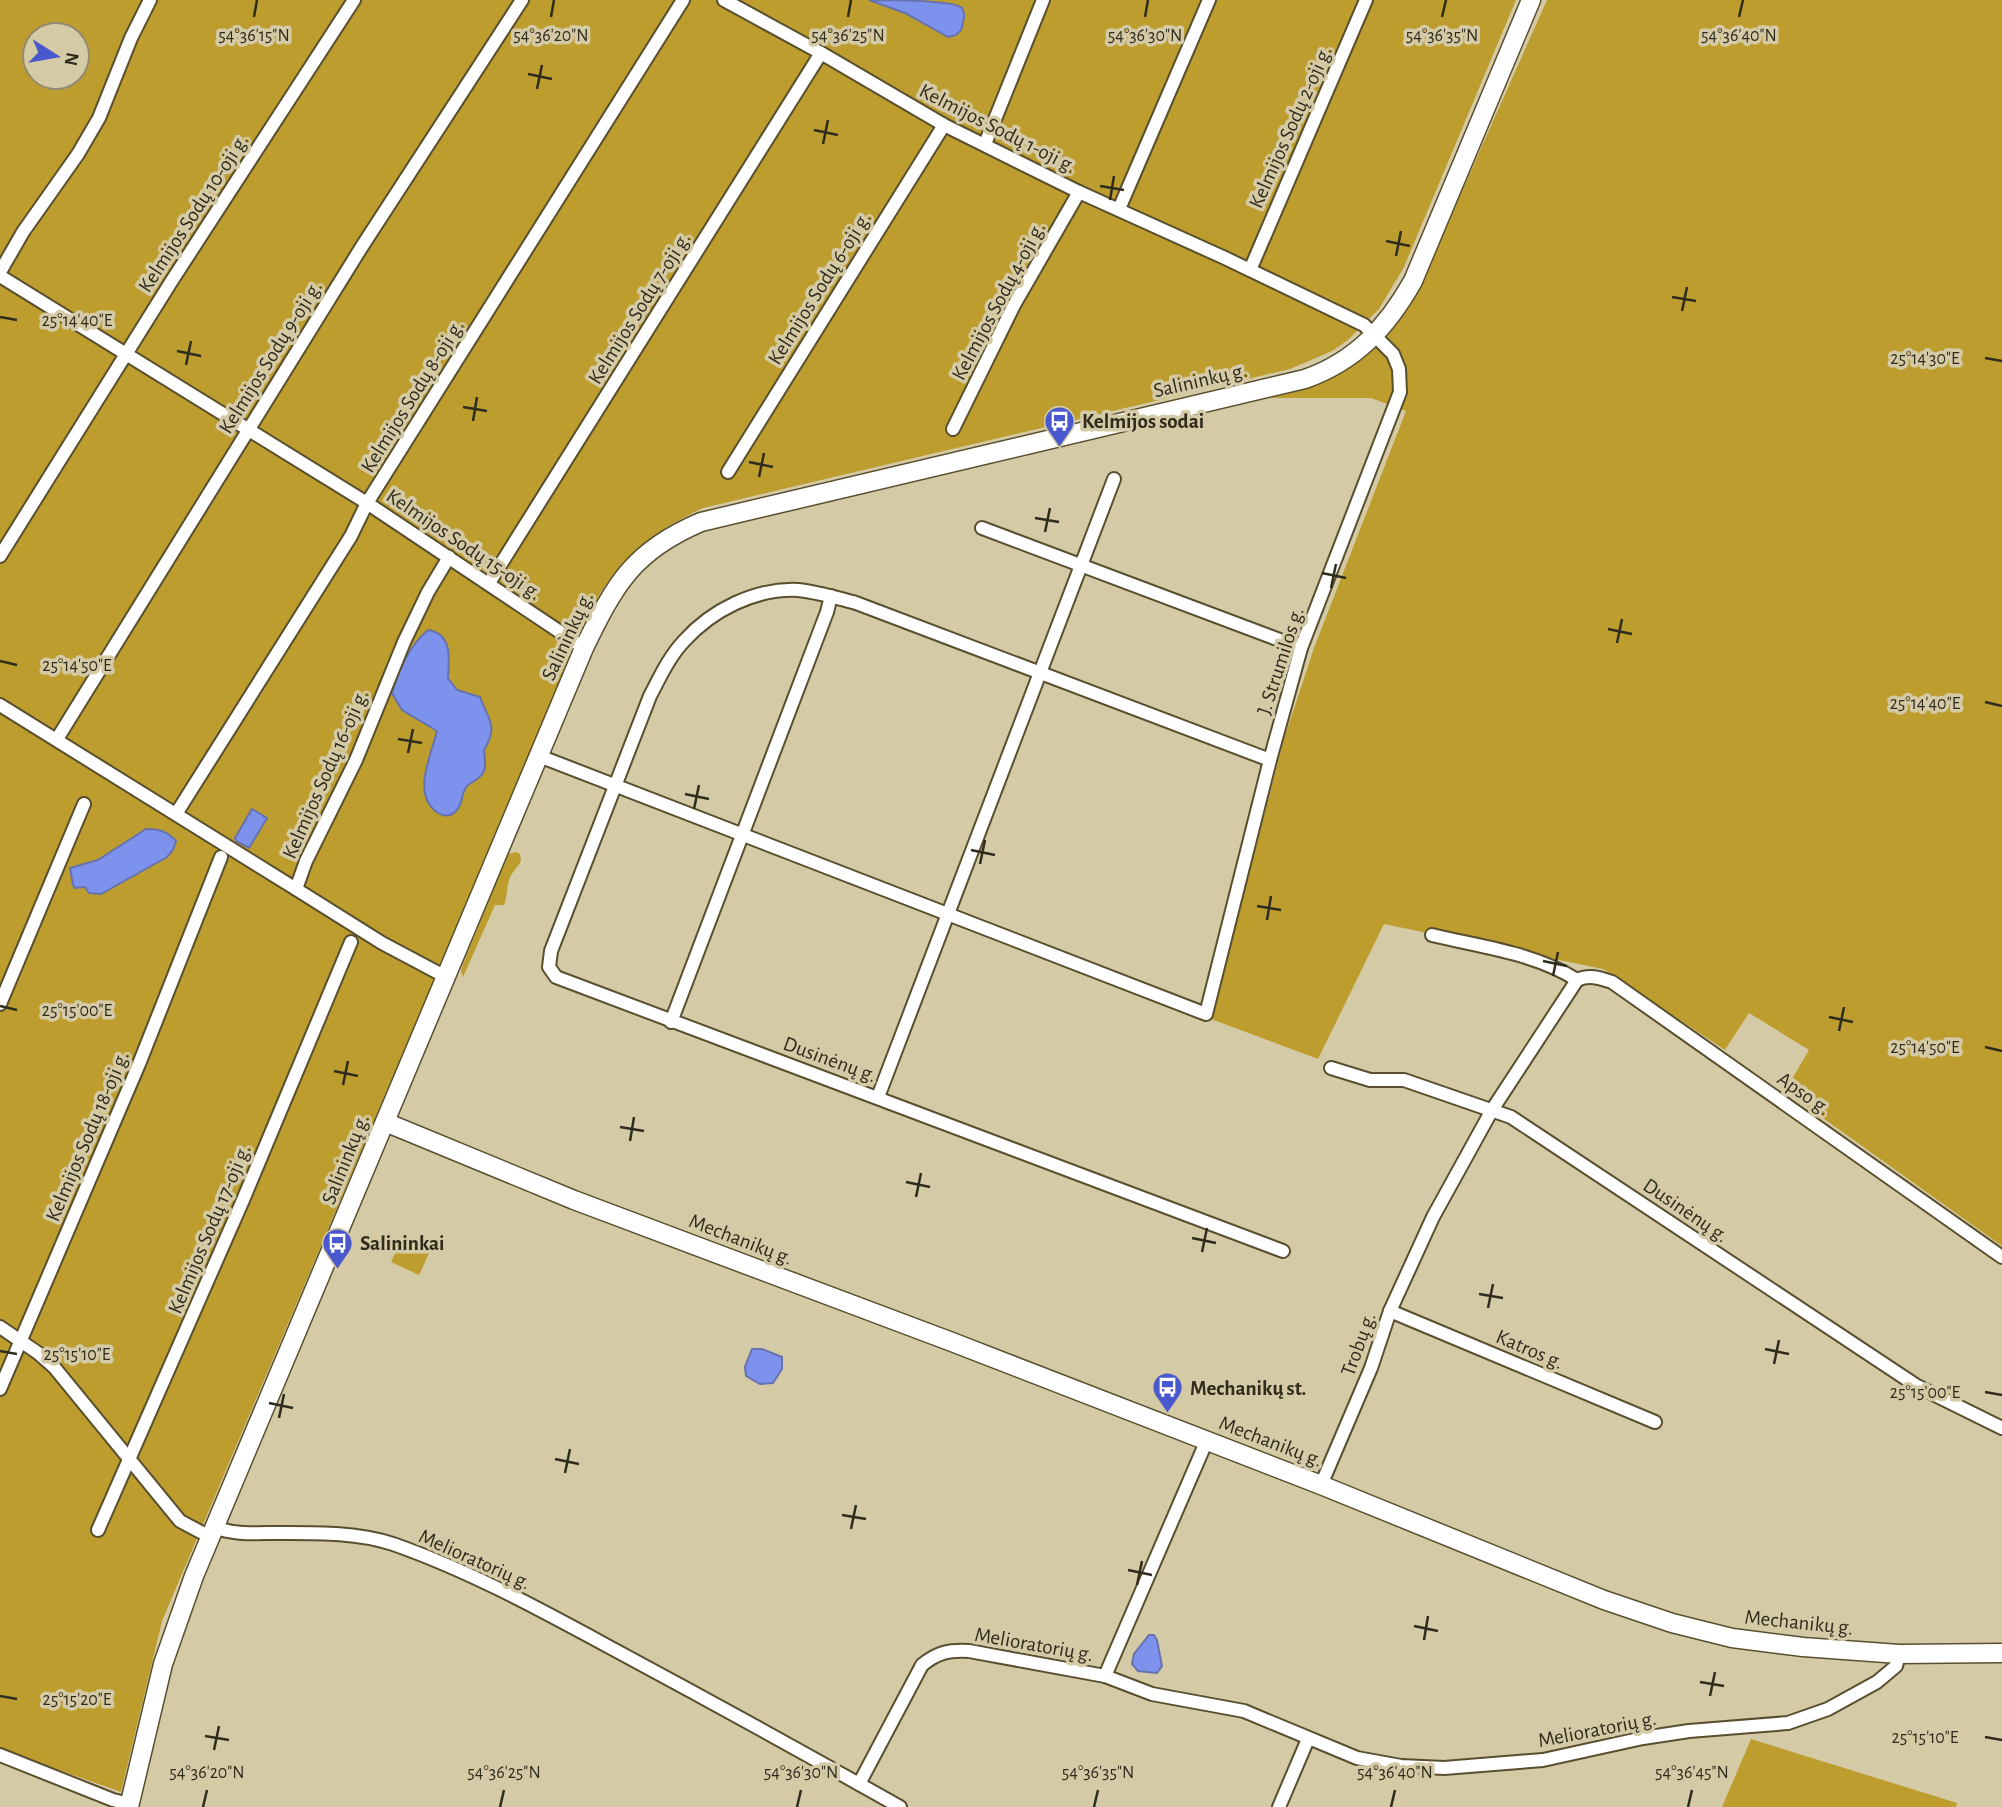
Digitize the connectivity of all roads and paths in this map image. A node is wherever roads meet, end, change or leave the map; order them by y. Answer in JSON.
{"nodes":[{"id":1,"x":150,"y":0,"type":"edge"},
{"id":2,"x":354,"y":0,"type":"edge"},
{"id":3,"x":522,"y":0,"type":"edge"},
{"id":4,"x":683,"y":0,"type":"edge"},
{"id":5,"x":724,"y":0,"type":"edge"},
{"id":6,"x":1043,"y":0,"type":"edge"},
{"id":7,"x":1209,"y":0,"type":"edge"},
{"id":8,"x":1366,"y":0,"type":"edge"},
{"id":9,"x":1531,"y":0,"type":"edge"},
{"id":10,"x":821,"y":53,"type":"junction"},
{"id":11,"x":944,"y":125,"type":"junction"},
{"id":12,"x":985,"y":144,"type":"junction"},
{"id":13,"x":1079,"y":192,"type":"junction"},
{"id":14,"x":1119,"y":209,"type":"junction"},
{"id":15,"x":1250,"y":270,"type":"junction"},
{"id":16,"x":0,"y":274,"type":"edge"},
{"id":17,"x":1374,"y":334,"type":"junction"},
{"id":18,"x":127,"y":354,"type":"junction"},
{"id":19,"x":953,"y":429,"type":"dead end"},
{"id":20,"x":247,"y":430,"type":"junction"},
{"id":21,"x":728,"y":472,"type":"dead end"},
{"id":22,"x":1114,"y":478,"type":"dead end"},
{"id":23,"x":367,"y":503,"type":"junction"},
{"id":24,"x":982,"y":528,"type":"dead end"},
{"id":25,"x":0,"y":556,"type":"edge"},
{"id":26,"x":449,"y":557,"type":"junction"},
{"id":27,"x":1081,"y":565,"type":"junction"},
{"id":28,"x":489,"y":583,"type":"junction"},
{"id":29,"x":831,"y":596,"type":"junction"},
{"id":30,"x":584,"y":648,"type":"junction"},
{"id":31,"x":1301,"y":648,"type":"junction"},
{"id":32,"x":1041,"y":673,"type":"junction"},
{"id":33,"x":0,"y":705,"type":"edge"},
{"id":34,"x":57,"y":739,"type":"junction"},
{"id":35,"x":539,"y":756,"type":"junction"},
{"id":36,"x":1270,"y":760,"type":"junction"},
{"id":37,"x":616,"y":785,"type":"junction"},
{"id":38,"x":84,"y":804,"type":"dead end"},
{"id":39,"x":176,"y":814,"type":"junction"},
{"id":40,"x":742,"y":834,"type":"junction"},
{"id":41,"x":221,"y":857,"type":"dead end"},
{"id":42,"x":296,"y":889,"type":"junction"},
{"id":43,"x":948,"y":914,"type":"junction"},
{"id":44,"x":1432,"y":935,"type":"dead end"},
{"id":45,"x":351,"y":942,"type":"dead end"},
{"id":46,"x":446,"y":976,"type":"junction"},
{"id":47,"x":1577,"y":980,"type":"junction"},
{"id":48,"x":0,"y":1004,"type":"edge"},
{"id":49,"x":671,"y":1022,"type":"junction"},
{"id":50,"x":1331,"y":1068,"type":"dead end"},
{"id":51,"x":878,"y":1097,"type":"junction"},
{"id":52,"x":1492,"y":1110,"type":"junction"},
{"id":53,"x":385,"y":1122,"type":"junction"},
{"id":54,"x":1283,"y":1251,"type":"dead end"},
{"id":55,"x":2002,"y":1257,"type":"edge"},
{"id":56,"x":1390,"y":1311,"type":"junction"},
{"id":57,"x":0,"y":1327,"type":"edge"},
{"id":58,"x":20,"y":1341,"type":"junction"},
{"id":59,"x":0,"y":1389,"type":"edge"},
{"id":60,"x":1655,"y":1422,"type":"dead end"},
{"id":61,"x":2002,"y":1428,"type":"edge"},
{"id":62,"x":1207,"y":1440,"type":"junction"},
{"id":63,"x":130,"y":1460,"type":"junction"},
{"id":64,"x":1321,"y":1485,"type":"junction"},
{"id":65,"x":99,"y":1530,"type":"dead end"},
{"id":66,"x":212,"y":1532,"type":"junction"},
{"id":67,"x":2002,"y":1653,"type":"edge"},
{"id":68,"x":1899,"y":1654,"type":"junction"},
{"id":69,"x":1105,"y":1676,"type":"junction"},
{"id":70,"x":1308,"y":1739,"type":"junction"},
{"id":71,"x":0,"y":1755,"type":"edge"},
{"id":72,"x":859,"y":1784,"type":"junction"},
{"id":73,"x":130,"y":1805,"type":"edge"},
{"id":74,"x":900,"y":1807,"type":"edge"},
{"id":75,"x":1279,"y":1807,"type":"edge"}],
"edges":[{"from":1,"to":16,"type":"street"},
{"from":2,"to":18,"type":"street","name":"Kelmijos Sodų 10-oji g."},
{"from":3,"to":20,"type":"street","name":"Kelmijos Sodų 9-oji g."},
{"from":4,"to":23,"type":"street","name":"Kelmijos Sodų 8-oji g."},
{"from":5,"to":10,"type":"street","name":"Kelmijos Sodų 1-oji g."},
{"from":6,"to":12,"type":"street"},
{"from":7,"to":14,"type":"street"},
{"from":8,"to":15,"type":"street","name":"Kelmijos Sodų 2-oji g."},
{"from":9,"to":17,"type":"main road","name":"Salininkų g."},
{"from":10,"to":11,"type":"street","name":"Kelmijos Sodų 1-oji g."},
{"from":10,"to":28,"type":"street","name":"Kelmijos Sodų 7-oji g."},
{"from":11,"to":12,"type":"street","name":"Kelmijos Sodų 1-oji g."},
{"from":11,"to":21,"type":"street","name":"Kelmijos Sodų 6-oji g."},
{"from":12,"to":13,"type":"street","name":"Kelmijos Sodų 1-oji g."},
{"from":13,"to":14,"type":"street","name":"Kelmijos Sodų 1-oji g."},
{"from":13,"to":19,"type":"street","name":"Kelmijos Sodų 4-oji g."},
{"from":14,"to":15,"type":"street","name":"Kelmijos Sodų 1-oji g."},
{"from":15,"to":17,"type":"street","name":"Kelmijos Sodų 1-oji g."},
{"from":16,"to":18,"type":"street","name":"Kelmijos Sodų 15-oji g."},
{"from":17,"to":30,"type":"main road","name":"Salininkų g."},
{"from":17,"to":31,"type":"street","name":"J. Strumilos g."},
{"from":18,"to":20,"type":"street","name":"Kelmijos Sodų 15-oji g."},
{"from":18,"to":25,"type":"street","name":"Kelmijos Sodų 10-oji g."},
{"from":20,"to":23,"type":"street","name":"Kelmijos Sodų 15-oji g."},
{"from":20,"to":34,"type":"street","name":"Kelmijos Sodų 9-oji g."},
{"from":22,"to":27,"type":"street"},
{"from":23,"to":26,"type":"street","name":"Kelmijos Sodų 15-oji g."},
{"from":23,"to":39,"type":"street","name":"Kelmijos Sodų 8-oji g."},
{"from":24,"to":27,"type":"street"},
{"from":26,"to":28,"type":"street","name":"Kelmijos Sodų 15-oji g."},
{"from":26,"to":42,"type":"street","name":"Kelmijos Sodų 16-oji g."},
{"from":27,"to":31,"type":"street"},
{"from":27,"to":32,"type":"street"},
{"from":28,"to":30,"type":"street","name":"Kelmijos Sodų 15-oji g."},
{"from":29,"to":32,"type":"street","name":"Dusinėnų g."},
{"from":29,"to":37,"type":"street","name":"Dusinėnų g."},
{"from":29,"to":40,"type":"street"},
{"from":30,"to":35,"type":"main road","name":"Salininkų g."},
{"from":31,"to":36,"type":"street","name":"J. Strumilos g."},
{"from":32,"to":36,"type":"street","name":"Dusinėnų g."},
{"from":32,"to":43,"type":"street"},
{"from":33,"to":34,"type":"street"},
{"from":34,"to":39,"type":"street"},
{"from":35,"to":37,"type":"street"},
{"from":35,"to":46,"type":"main road","name":"Salininkų g."},
{"from":36,"to":43,"type":"street","name":"J. Strumilos g."},
{"from":37,"to":40,"type":"street"},
{"from":37,"to":49,"type":"street","name":"Dusinėnų g."},
{"from":38,"to":48,"type":"street"},
{"from":39,"to":42,"type":"street"},
{"from":40,"to":43,"type":"street"},
{"from":40,"to":49,"type":"street"},
{"from":41,"to":58,"type":"street","name":"Kelmijos Sodų 18-oji g."},
{"from":42,"to":46,"type":"street","name":"Kelmijos Sodų 16-oji g."},
{"from":43,"to":51,"type":"street"},
{"from":44,"to":47,"type":"street","name":"Apso g."},
{"from":45,"to":63,"type":"street","name":"Kelmijos Sodų 17-oji g."},
{"from":46,"to":53,"type":"main road","name":"Salininkų g."},
{"from":47,"to":52,"type":"street"},
{"from":47,"to":55,"type":"street","name":"Apso g."},
{"from":49,"to":51,"type":"street","name":"Dusinėnų g."},
{"from":50,"to":52,"type":"street","name":"Dusinėnų g."},
{"from":51,"to":54,"type":"street","name":"Dusinėnų g."},
{"from":52,"to":56,"type":"street","name":"Trobų g."},
{"from":52,"to":61,"type":"street","name":"Dusinėnų g."},
{"from":53,"to":62,"type":"main road","name":"Mechanikų g."},
{"from":53,"to":66,"type":"main road","name":"Salininkų g."},
{"from":56,"to":60,"type":"street","name":"Katros g."},
{"from":56,"to":64,"type":"street","name":"Trobų g."},
{"from":57,"to":58,"type":"street"},
{"from":58,"to":59,"type":"street","name":"Kelmijos Sodų 18-oji g."},
{"from":58,"to":63,"type":"street"},
{"from":62,"to":64,"type":"main road","name":"Mechanikų g."},
{"from":62,"to":69,"type":"street"},
{"from":63,"to":65,"type":"street","name":"Kelmijos Sodų 17-oji g."},
{"from":63,"to":66,"type":"street"},
{"from":64,"to":68,"type":"main road","name":"Mechanikų g."},
{"from":66,"to":72,"type":"street","name":"Melioratorių g."},
{"from":66,"to":73,"type":"main road","name":"Salininkų g."},
{"from":67,"to":68,"type":"main road","name":"Mechanikų g."},
{"from":68,"to":70,"type":"street","name":"Melioratorių g."},
{"from":69,"to":70,"type":"street","name":"Melioratorių g."},
{"from":69,"to":72,"type":"street","name":"Melioratorių g."},
{"from":70,"to":75,"type":"street"},
{"from":71,"to":73,"type":"street"},
{"from":72,"to":74,"type":"street"}]}
